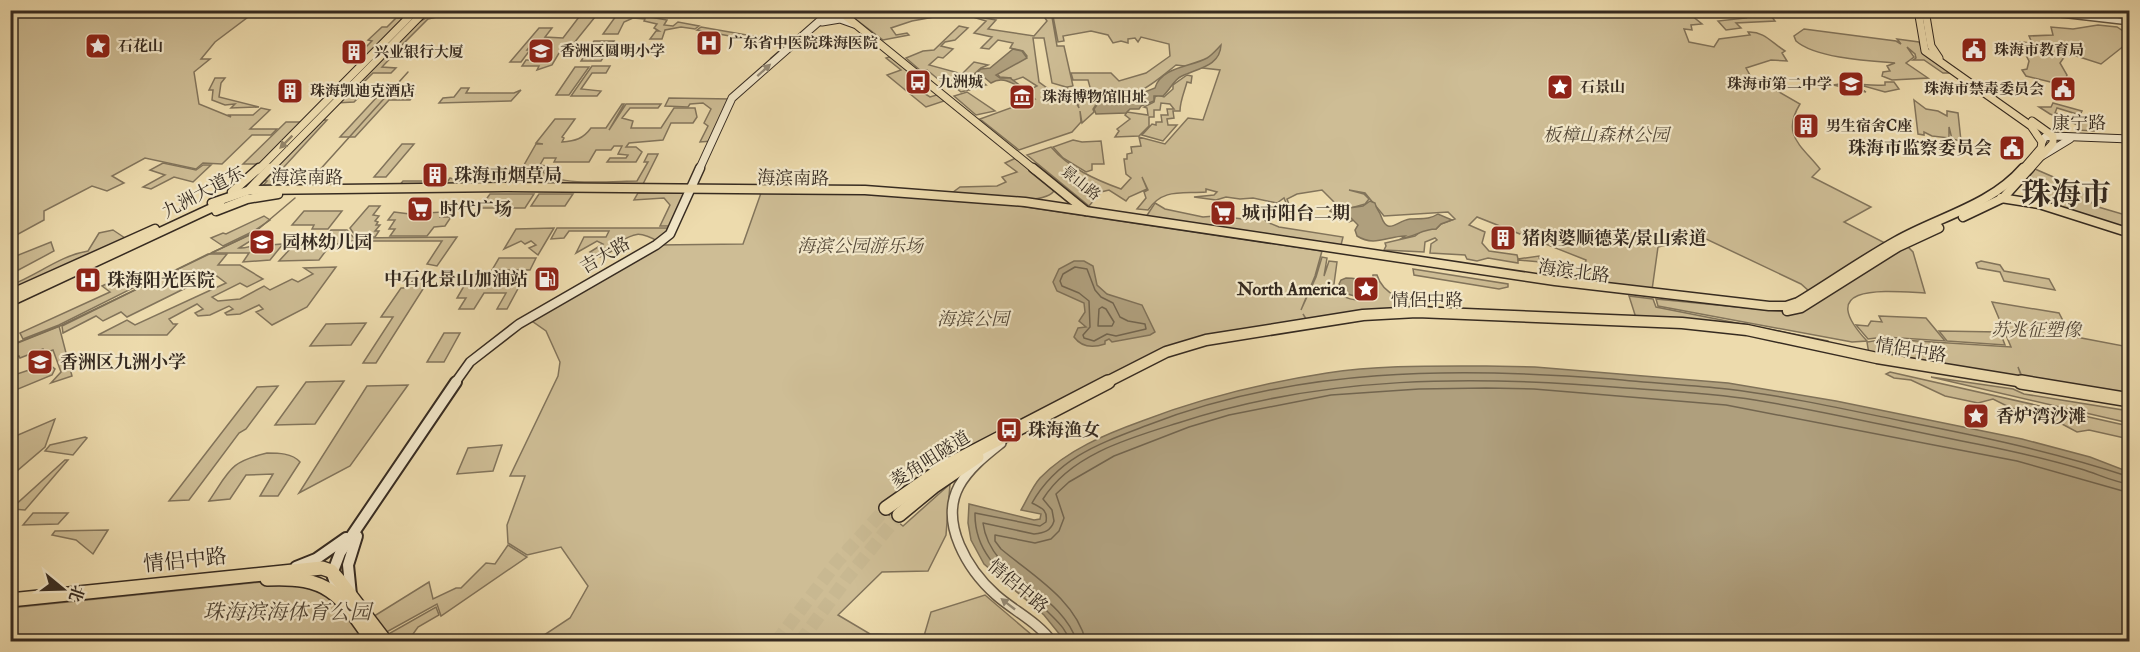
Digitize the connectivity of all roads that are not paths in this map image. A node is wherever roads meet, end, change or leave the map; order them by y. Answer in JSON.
{"nodes":[{"id":1,"x":416,"y":10,"type":"edge"},
{"id":2,"x":426,"y":10,"type":"edge"},
{"id":3,"x":832,"y":10,"type":"edge"},
{"id":4,"x":838,"y":10,"type":"edge"},
{"id":5,"x":844,"y":10,"type":"edge"},
{"id":6,"x":2025,"y":10,"type":"edge"},
{"id":7,"x":1924,"y":11,"type":"edge"},
{"id":8,"x":2130,"y":22,"type":"edge"},
{"id":9,"x":854,"y":24,"type":"junction"},
{"id":10,"x":814,"y":25,"type":"junction"},
{"id":11,"x":2031,"y":121,"type":"junction"},
{"id":12,"x":2035,"y":130,"type":"junction"},
{"id":13,"x":2053,"y":136,"type":"junction"},
{"id":14,"x":2080,"y":137,"type":"junction"},
{"id":15,"x":2130,"y":139,"type":"edge"},
{"id":16,"x":2042,"y":142,"type":"junction"},
{"id":17,"x":294,"y":145,"type":"junction"},
{"id":18,"x":2042,"y":156,"type":"junction"},
{"id":19,"x":248,"y":180,"type":"junction"},
{"id":20,"x":2019,"y":182,"type":"junction"},
{"id":21,"x":1055,"y":186,"type":"junction"},
{"id":22,"x":2009,"y":188,"type":"junction"},
{"id":23,"x":250,"y":190,"type":"junction"},
{"id":24,"x":293,"y":191,"type":"junction"},
{"id":25,"x":691,"y":191,"type":"junction"},
{"id":26,"x":2003,"y":198,"type":"junction"},
{"id":27,"x":1989,"y":201,"type":"junction"},
{"id":28,"x":2021,"y":201,"type":"junction"},
{"id":29,"x":1025,"y":202,"type":"junction"},
{"id":30,"x":212,"y":203,"type":"junction"},
{"id":31,"x":2032,"y":206,"type":"junction"},
{"id":32,"x":2045,"y":206,"type":"junction"},
{"id":33,"x":1092,"y":214,"type":"junction"},
{"id":34,"x":2130,"y":235,"type":"edge"},
{"id":35,"x":150,"y":238,"type":"junction"},
{"id":36,"x":10,"y":294,"type":"edge"},
{"id":37,"x":10,"y":302,"type":"edge"},
{"id":38,"x":2130,"y":402,"type":"edge"},
{"id":39,"x":998,"y":441,"type":"junction"},
{"id":40,"x":886,"y":508,"type":"tunnel mouth"},
{"id":41,"x":899,"y":515,"type":"tunnel mouth"},
{"id":42,"x":356,"y":533,"type":"junction"},
{"id":43,"x":331,"y":569,"type":"junction"},
{"id":44,"x":275,"y":575,"type":"junction"},
{"id":45,"x":346,"y":596,"type":"junction"},
{"id":46,"x":10,"y":600,"type":"edge"},
{"id":47,"x":10,"y":606,"type":"edge"},
{"id":48,"x":373,"y":642,"type":"edge"},
{"id":49,"x":386,"y":642,"type":"edge"},
{"id":50,"x":1052,"y":642,"type":"edge"}],
"edges":[{"from":1,"to":19,"type":"main road","name":"九洲大道东","one_way":true},
{"from":2,"to":17,"type":"main road","name":"九洲大道东"},
{"from":3,"to":10,"type":"main road","name":"吉大路"},
{"from":4,"to":9,"type":"main road","name":"景山路"},
{"from":5,"to":33,"type":"main road","name":"景山路"},
{"from":6,"to":8,"type":"street"},
{"from":7,"to":11,"type":"main road"},
{"from":7,"to":12,"type":"main road"},
{"from":9,"to":10,"type":"main road"},
{"from":9,"to":21,"type":"main road","name":"景山路"},
{"from":25,"to":10,"type":"main road","name":"吉大路","one_way":true},
{"from":11,"to":13,"type":"main road"},
{"from":11,"to":14,"type":"main road"},
{"from":12,"to":13,"type":"main road"},
{"from":12,"to":16,"type":"main road"},
{"from":13,"to":14,"type":"main road","name":"康宁路"},
{"from":13,"to":16,"type":"main road","name":"康宁路"},
{"from":13,"to":18,"type":"main road","name":"海滨北路"},
{"from":14,"to":15,"type":"main road","name":"康宁路"},
{"from":14,"to":18,"type":"main road"},
{"from":16,"to":22,"type":"main road"},
{"from":17,"to":23,"type":"main road","name":"九洲大道东"},
{"from":17,"to":24,"type":"main road"},
{"from":18,"to":20,"type":"main road","name":"海滨北路"},
{"from":19,"to":23,"type":"main road"},
{"from":19,"to":30,"type":"main road","name":"九洲大道东"},
{"from":20,"to":22,"type":"main road","name":"海滨北路"},
{"from":20,"to":32,"type":"main road"},
{"from":21,"to":29,"type":"main road"},
{"from":21,"to":33,"type":"main road","name":"景山路"},
{"from":22,"to":26,"type":"main road","name":"海滨北路"},
{"from":22,"to":27,"type":"main road"},
{"from":22,"to":28,"type":"main road"},
{"from":23,"to":24,"type":"main road","name":"海滨南路"},
{"from":23,"to":30,"type":"main road"},
{"from":23,"to":35,"type":"main road","name":"九洲大道东"},
{"from":24,"to":25,"type":"main road","name":"海滨南路"},
{"from":24,"to":35,"type":"main road"},
{"from":25,"to":29,"type":"main road","name":"海滨南路"},
{"from":25,"to":33,"type":"main road","name":"海滨南路"},
{"from":25,"to":42,"type":"main road","name":"吉大路"},
{"from":26,"to":27,"type":"main road","name":"海滨北路"},
{"from":26,"to":28,"type":"main road"},
{"from":27,"to":31,"type":"main road"},
{"from":27,"to":33,"type":"main road","name":"海滨北路"},
{"from":28,"to":31,"type":"main road"},
{"from":28,"to":32,"type":"main road"},
{"from":29,"to":33,"type":"main road","name":"海滨南路"},
{"from":30,"to":36,"type":"main road","name":"九洲大道东"},
{"from":31,"to":34,"type":"main road"},
{"from":32,"to":34,"type":"main road"},
{"from":35,"to":37,"type":"main road","name":"九洲大道东"},
{"from":38,"to":39,"type":"highway","name":"情侶中路"},
{"from":39,"to":40,"type":"highway","name":"菱角咀隧道"},
{"from":39,"to":41,"type":"highway","name":"菱角咀隧道"},
{"from":50,"to":39,"type":"street","name":"情侶中路","one_way":true},
{"from":42,"to":43,"type":"main road"},
{"from":42,"to":44,"type":"main road"},
{"from":42,"to":45,"type":"main road"},
{"from":43,"to":44,"type":"highway","name":"情侣中路"},
{"from":43,"to":45,"type":"highway"},
{"from":44,"to":45,"type":"highway"},
{"from":44,"to":46,"type":"highway","name":"情侣中路"},
{"from":44,"to":47,"type":"highway","name":"情侣中路"},
{"from":45,"to":48,"type":"highway"},
{"from":45,"to":49,"type":"highway"}]}
